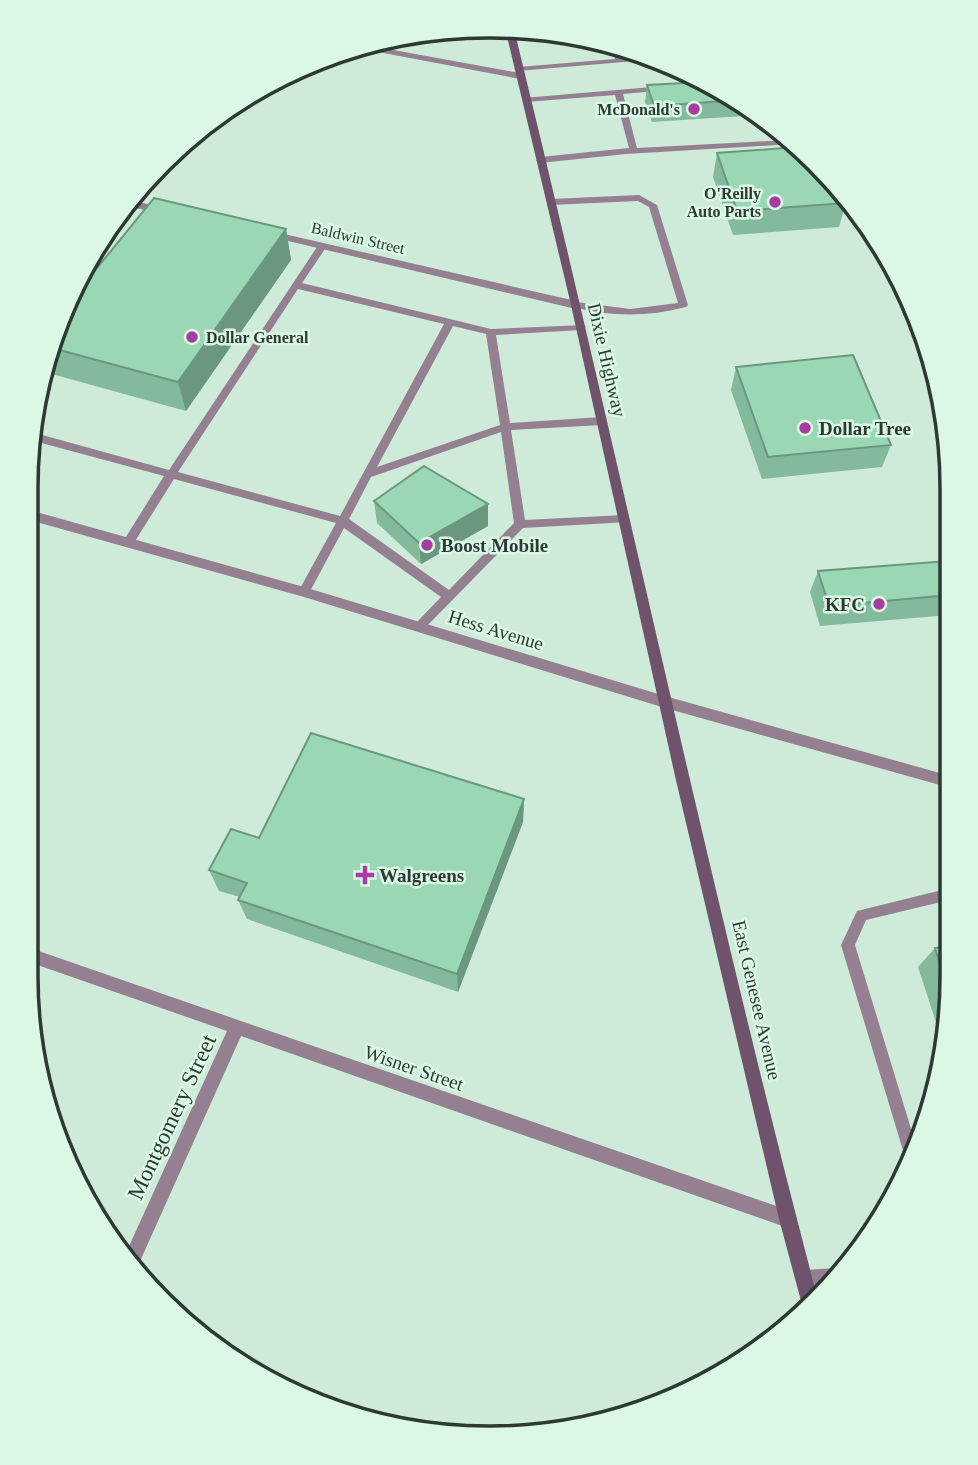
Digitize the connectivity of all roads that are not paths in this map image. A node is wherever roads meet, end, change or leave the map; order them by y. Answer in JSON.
{"nodes":[{"id":1,"x":511,"y":39,"type":"edge"},
{"id":2,"x":385,"y":51,"type":"edge"},
{"id":3,"x":619,"y":58,"type":"edge"},
{"id":4,"x":628,"y":60,"type":"edge"},
{"id":5,"x":620,"y":61,"type":"junction"},
{"id":6,"x":519,"y":73,"type":"junction"},
{"id":7,"x":669,"y":88,"type":"edge"},
{"id":8,"x":618,"y":92,"type":"junction"},
{"id":9,"x":526,"y":100,"type":"junction"},
{"id":10,"x":777,"y":143,"type":"edge"},
{"id":11,"x":634,"y":150,"type":"junction"},
{"id":12,"x":540,"y":160,"type":"junction"},
{"id":13,"x":551,"y":202,"type":"junction"},
{"id":14,"x":139,"y":206,"type":"edge"},
{"id":15,"x":156,"y":209,"type":"junction"},
{"id":16,"x":181,"y":215,"type":"edge"},
{"id":17,"x":148,"y":219,"type":"edge"},
{"id":18,"x":258,"y":232,"type":"edge"},
{"id":19,"x":322,"y":246,"type":"junction"},
{"id":20,"x":296,"y":285,"type":"junction"},
{"id":21,"x":576,"y":305,"type":"junction"},
{"id":22,"x":450,"y":322,"type":"junction"},
{"id":23,"x":581,"y":327,"type":"junction"},
{"id":24,"x":491,"y":332,"type":"junction"},
{"id":25,"x":602,"y":421,"type":"junction"},
{"id":26,"x":505,"y":428,"type":"junction"},
{"id":27,"x":41,"y":439,"type":"edge"},
{"id":28,"x":172,"y":474,"type":"junction"},
{"id":29,"x":366,"y":475,"type":"junction"},
{"id":30,"x":38,"y":517,"type":"edge"},
{"id":31,"x":624,"y":519,"type":"junction"},
{"id":32,"x":342,"y":521,"type":"junction"},
{"id":33,"x":520,"y":524,"type":"junction"},
{"id":34,"x":128,"y":544,"type":"junction"},
{"id":35,"x":304,"y":592,"type":"junction"},
{"id":36,"x":449,"y":596,"type":"junction"},
{"id":37,"x":419,"y":627,"type":"junction"},
{"id":38,"x":665,"y":702,"type":"junction"},
{"id":39,"x":940,"y":779,"type":"edge"},
{"id":40,"x":940,"y":896,"type":"edge"},
{"id":41,"x":38,"y":958,"type":"edge"},
{"id":42,"x":237,"y":1028,"type":"junction"},
{"id":43,"x":907,"y":1142,"type":"edge"},
{"id":44,"x":788,"y":1219,"type":"junction"},
{"id":45,"x":135,"y":1254,"type":"edge"},
{"id":46,"x":825,"y":1277,"type":"edge"},
{"id":47,"x":804,"y":1278,"type":"junction"},
{"id":48,"x":808,"y":1295,"type":"edge"}],
"edges":[{"from":1,"to":6,"type":"main road","name":"Dixie Highway"},
{"from":2,"to":6,"type":"street"},
{"from":3,"to":5,"type":"lane"},
{"from":4,"to":5,"type":"lane"},
{"from":5,"to":6,"type":"lane"},
{"from":6,"to":9,"type":"main road","name":"Dixie Highway"},
{"from":7,"to":8,"type":"lane"},
{"from":8,"to":9,"type":"lane"},
{"from":8,"to":11,"type":"lane"},
{"from":9,"to":12,"type":"main road","name":"Dixie Highway"},
{"from":10,"to":11,"type":"lane"},
{"from":11,"to":12,"type":"lane"},
{"from":12,"to":13,"type":"main road","name":"Dixie Highway"},
{"from":13,"to":21,"type":"main road","name":"Dixie Highway"},
{"from":13,"to":21,"type":"lane"},
{"from":14,"to":15,"type":"street"},
{"from":15,"to":16,"type":"street"},
{"from":15,"to":17,"type":"lane"},
{"from":18,"to":19,"type":"street","name":"Baldwin Street"},
{"from":19,"to":20,"type":"lane"},
{"from":19,"to":21,"type":"street","name":"Baldwin Street"},
{"from":20,"to":22,"type":"lane"},
{"from":20,"to":28,"type":"lane"},
{"from":21,"to":23,"type":"main road","name":"Dixie Highway"},
{"from":22,"to":24,"type":"lane"},
{"from":22,"to":29,"type":"lane"},
{"from":23,"to":24,"type":"lane"},
{"from":23,"to":25,"type":"main road","name":"Dixie Highway"},
{"from":24,"to":26,"type":"lane"},
{"from":25,"to":26,"type":"lane"},
{"from":25,"to":31,"type":"main road","name":"Dixie Highway"},
{"from":26,"to":29,"type":"lane"},
{"from":26,"to":33,"type":"lane"},
{"from":27,"to":28,"type":"lane"},
{"from":28,"to":32,"type":"lane"},
{"from":28,"to":34,"type":"lane"},
{"from":29,"to":32,"type":"lane"},
{"from":30,"to":34,"type":"street","name":"Hess Avenue"},
{"from":31,"to":33,"type":"lane"},
{"from":31,"to":38,"type":"main road","name":"Dixie Highway"},
{"from":32,"to":35,"type":"lane"},
{"from":32,"to":36,"type":"lane"},
{"from":33,"to":36,"type":"lane"},
{"from":34,"to":35,"type":"street","name":"Hess Avenue"},
{"from":35,"to":37,"type":"street","name":"Hess Avenue"},
{"from":36,"to":37,"type":"lane"},
{"from":37,"to":38,"type":"street","name":"Hess Avenue"},
{"from":38,"to":39,"type":"street","name":"Hess Avenue"},
{"from":38,"to":44,"type":"main road","name":"East Genesee Avenue"},
{"from":40,"to":43,"type":"lane"},
{"from":41,"to":42,"type":"street","name":"Wisner Street"},
{"from":42,"to":44,"type":"street","name":"Wisner Street"},
{"from":42,"to":45,"type":"street","name":"Montgomery Street"},
{"from":44,"to":47,"type":"main road","name":"East Genesee Avenue"},
{"from":46,"to":47,"type":"lane"},
{"from":47,"to":48,"type":"main road","name":"East Genesee Avenue"}]}
